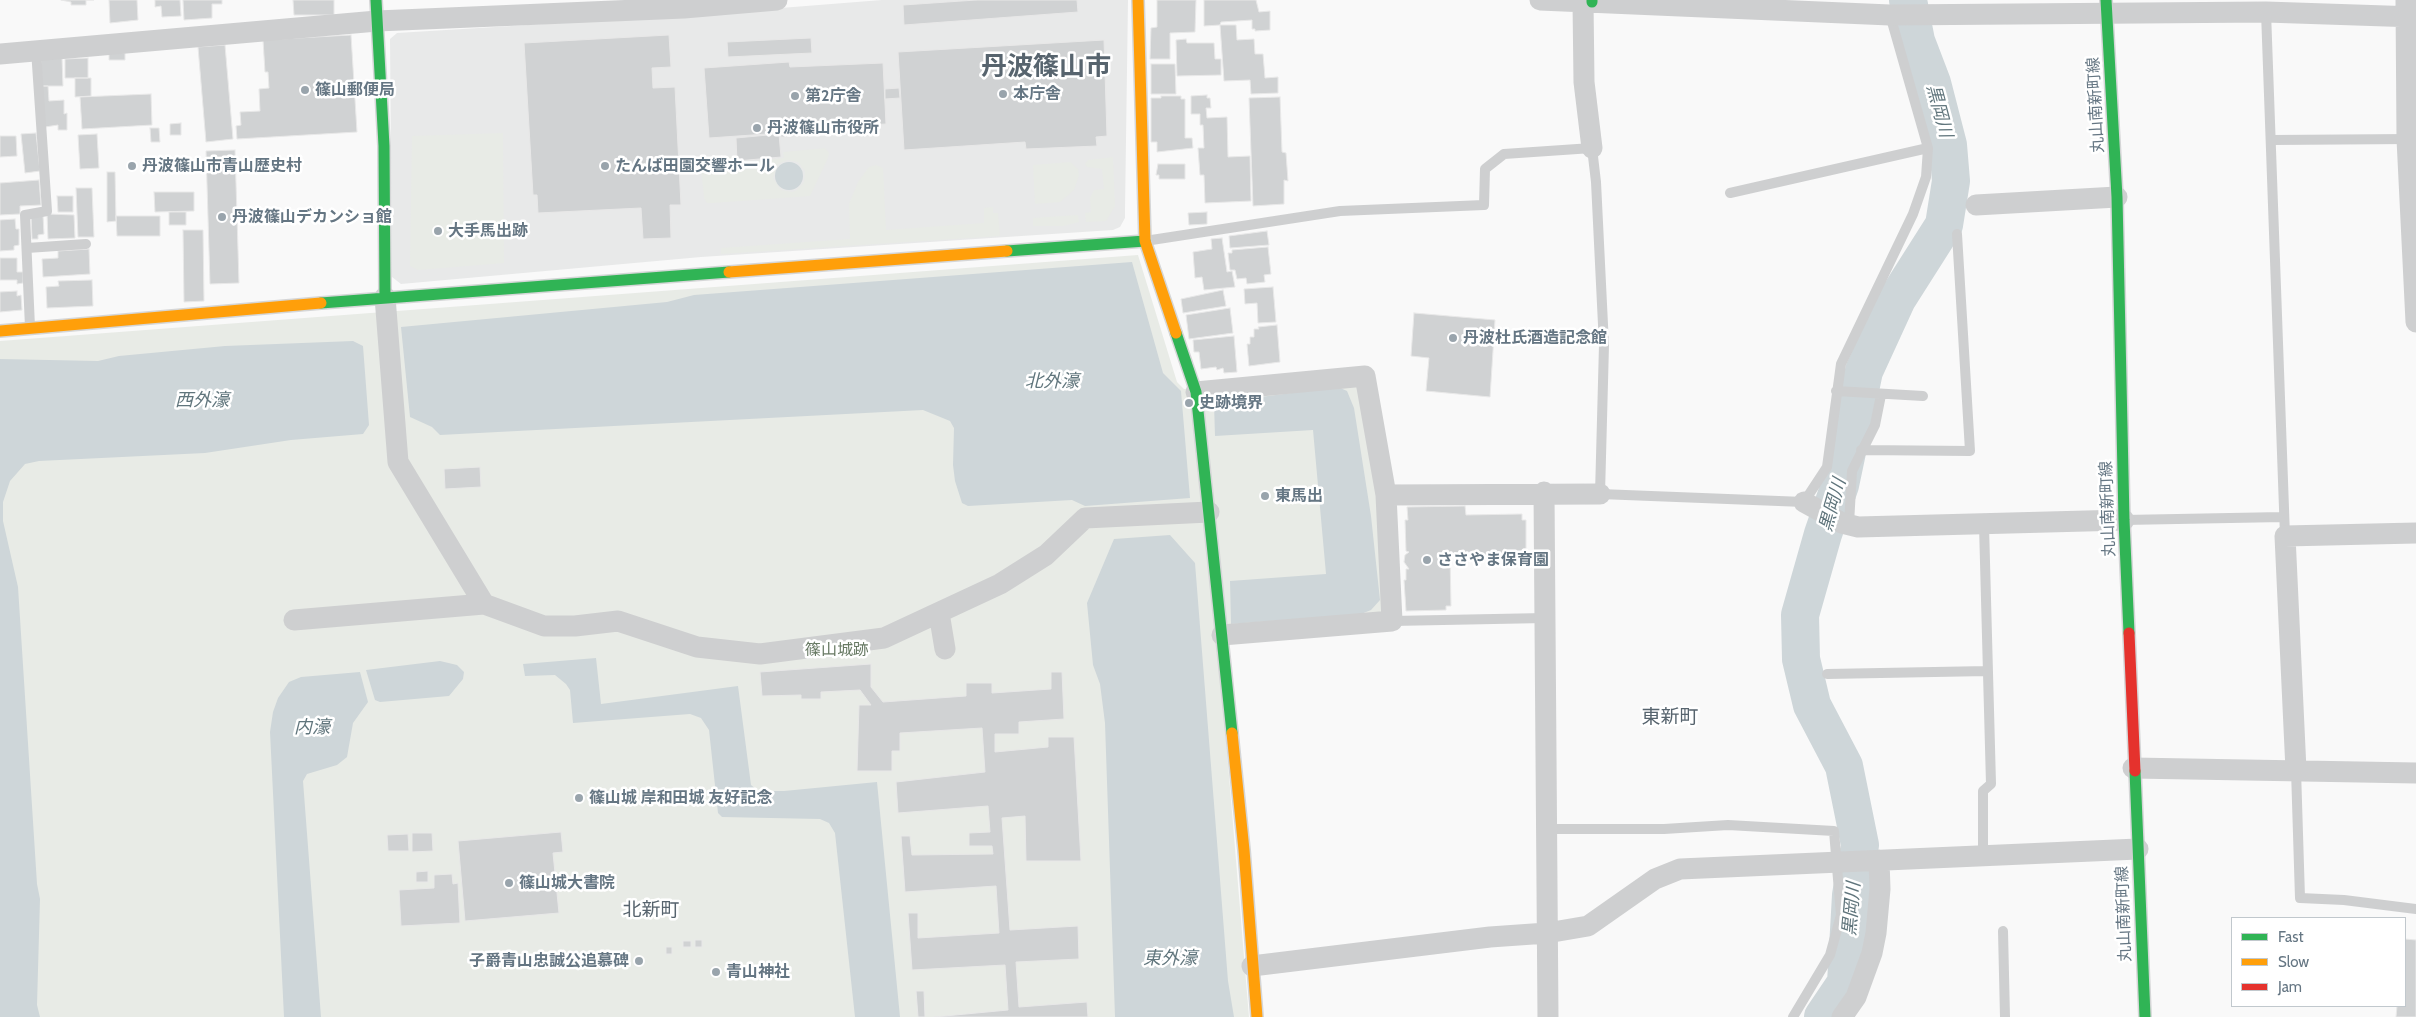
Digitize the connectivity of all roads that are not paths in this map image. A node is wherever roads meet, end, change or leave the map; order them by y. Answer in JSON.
{"nodes":[{"id":1,"x":376,"y":0,"type":"edge"},
{"id":2,"x":777,"y":0,"type":"edge"},
{"id":3,"x":1138,"y":0,"type":"edge"},
{"id":4,"x":1540,"y":0,"type":"edge"},
{"id":5,"x":1589,"y":2,"type":"edge"},
{"id":6,"x":1687,"y":3,"type":"edge"},
{"id":7,"x":1781,"y":5,"type":"edge"},
{"id":8,"x":2266,"y":6,"type":"edge"},
{"id":9,"x":2106,"y":7,"type":"edge"},
{"id":10,"x":2410,"y":11,"type":"edge"},
{"id":11,"x":1890,"y":15,"type":"junction"},
{"id":12,"x":377,"y":21,"type":"junction"},
{"id":13,"x":36,"y":50,"type":"junction"},
{"id":14,"x":0,"y":54,"type":"edge"},
{"id":15,"x":2412,"y":139,"type":"edge"},
{"id":16,"x":2272,"y":140,"type":"junction"},
{"id":17,"x":1592,"y":148,"type":"junction"},
{"id":18,"x":1928,"y":148,"type":"junction"},
{"id":19,"x":1730,"y":193,"type":"dead end"},
{"id":20,"x":2117,"y":197,"type":"junction"},
{"id":21,"x":1976,"y":205,"type":"dead end"},
{"id":22,"x":1957,"y":234,"type":"dead end"},
{"id":23,"x":1144,"y":241,"type":"junction"},
{"id":24,"x":86,"y":244,"type":"dead end"},
{"id":25,"x":27,"y":248,"type":"junction"},
{"id":26,"x":385,"y":298,"type":"junction"},
{"id":27,"x":2416,"y":322,"type":"edge"},
{"id":28,"x":30,"y":328,"type":"junction"},
{"id":29,"x":0,"y":331,"type":"edge"},
{"id":30,"x":1836,"y":391,"type":"junction"},
{"id":31,"x":1196,"y":392,"type":"junction"},
{"id":32,"x":1881,"y":395,"type":"junction"},
{"id":33,"x":1923,"y":396,"type":"dead end"},
{"id":34,"x":1861,"y":450,"type":"junction"},
{"id":35,"x":1544,"y":492,"type":"junction"},
{"id":36,"x":1600,"y":494,"type":"junction"},
{"id":37,"x":1386,"y":495,"type":"junction"},
{"id":38,"x":1811,"y":506,"type":"junction"},
{"id":39,"x":1209,"y":512,"type":"junction"},
{"id":40,"x":2124,"y":520,"type":"junction"},
{"id":41,"x":1845,"y":523,"type":"junction"},
{"id":42,"x":1984,"y":525,"type":"junction"},
{"id":43,"x":2284,"y":526,"type":"junction"},
{"id":44,"x":2416,"y":533,"type":"edge"},
{"id":45,"x":484,"y":604,"type":"junction"},
{"id":46,"x":938,"y":613,"type":"junction"},
{"id":47,"x":1545,"y":618,"type":"junction"},
{"id":48,"x":294,"y":620,"type":"dead end"},
{"id":49,"x":1392,"y":621,"type":"junction"},
{"id":50,"x":1222,"y":635,"type":"junction"},
{"id":51,"x":945,"y":649,"type":"dead end"},
{"id":52,"x":1988,"y":671,"type":"junction"},
{"id":53,"x":1827,"y":674,"type":"dead end"},
{"id":54,"x":2133,"y":768,"type":"junction"},
{"id":55,"x":2296,"y":770,"type":"junction"},
{"id":56,"x":2416,"y":773,"type":"edge"},
{"id":57,"x":1546,"y":829,"type":"junction"},
{"id":58,"x":2138,"y":849,"type":"junction"},
{"id":59,"x":1983,"y":857,"type":"junction"},
{"id":60,"x":1838,"y":860,"type":"junction"},
{"id":61,"x":1875,"y":860,"type":"junction"},
{"id":62,"x":2416,"y":909,"type":"edge"},
{"id":63,"x":2003,"y":931,"type":"dead end"},
{"id":64,"x":1547,"y":933,"type":"junction"},
{"id":65,"x":1252,"y":966,"type":"junction"},
{"id":66,"x":1257,"y":1017,"type":"edge"},
{"id":67,"x":1548,"y":1017,"type":"edge"},
{"id":68,"x":1793,"y":1017,"type":"edge"},
{"id":69,"x":1842,"y":1017,"type":"edge"},
{"id":70,"x":2004,"y":1017,"type":"edge"},
{"id":71,"x":2145,"y":1017,"type":"edge"}],
"edges":[{"from":1,"to":12,"type":"street"},
{"from":2,"to":12,"type":"street"},
{"from":3,"to":23,"type":"street"},
{"from":4,"to":5,"type":"street"},
{"from":5,"to":6,"type":"street"},
{"from":5,"to":17,"type":"street"},
{"from":6,"to":7,"type":"street"},
{"from":7,"to":11,"type":"street"},
{"from":8,"to":9,"type":"street"},
{"from":8,"to":10,"type":"street"},
{"from":8,"to":16,"type":"lane"},
{"from":9,"to":11,"type":"street"},
{"from":9,"to":20,"type":"street","name":"丸山南新町線"},
{"from":10,"to":15,"type":"street"},
{"from":11,"to":18,"type":"lane"},
{"from":12,"to":13,"type":"street"},
{"from":12,"to":26,"type":"street"},
{"from":13,"to":14,"type":"street"},
{"from":13,"to":25,"type":"lane"},
{"from":15,"to":16,"type":"lane"},
{"from":15,"to":27,"type":"street"},
{"from":16,"to":43,"type":"lane"},
{"from":17,"to":23,"type":"lane"},
{"from":17,"to":36,"type":"lane"},
{"from":18,"to":19,"type":"lane"},
{"from":18,"to":30,"type":"lane"},
{"from":20,"to":21,"type":"street"},
{"from":20,"to":40,"type":"street","name":"丸山南新町線"},
{"from":22,"to":34,"type":"lane"},
{"from":23,"to":26,"type":"street"},
{"from":23,"to":31,"type":"street"},
{"from":24,"to":25,"type":"lane"},
{"from":25,"to":28,"type":"lane"},
{"from":26,"to":28,"type":"street"},
{"from":26,"to":45,"type":"street"},
{"from":28,"to":29,"type":"street"},
{"from":30,"to":32,"type":"lane"},
{"from":30,"to":38,"type":"lane"},
{"from":31,"to":37,"type":"street"},
{"from":31,"to":39,"type":"street"},
{"from":32,"to":33,"type":"lane"},
{"from":32,"to":34,"type":"lane"},
{"from":34,"to":41,"type":"lane"},
{"from":35,"to":36,"type":"street"},
{"from":35,"to":37,"type":"street"},
{"from":35,"to":47,"type":"street"},
{"from":36,"to":38,"type":"lane"},
{"from":37,"to":49,"type":"street"},
{"from":38,"to":41,"type":"street"},
{"from":39,"to":46,"type":"street"},
{"from":39,"to":50,"type":"street"},
{"from":40,"to":42,"type":"street"},
{"from":40,"to":43,"type":"lane"},
{"from":40,"to":54,"type":"street","name":"丸山南新町線"},
{"from":41,"to":42,"type":"street"},
{"from":42,"to":52,"type":"lane"},
{"from":43,"to":44,"type":"street"},
{"from":43,"to":55,"type":"street"},
{"from":45,"to":46,"type":"street"},
{"from":45,"to":48,"type":"street"},
{"from":46,"to":51,"type":"street"},
{"from":47,"to":49,"type":"lane"},
{"from":47,"to":57,"type":"street"},
{"from":49,"to":50,"type":"street"},
{"from":50,"to":65,"type":"street"},
{"from":52,"to":53,"type":"lane"},
{"from":52,"to":59,"type":"lane"},
{"from":54,"to":55,"type":"street"},
{"from":54,"to":58,"type":"street","name":"丸山南新町線"},
{"from":55,"to":56,"type":"street"},
{"from":55,"to":62,"type":"lane"},
{"from":57,"to":60,"type":"lane"},
{"from":57,"to":64,"type":"street"},
{"from":58,"to":59,"type":"street"},
{"from":58,"to":71,"type":"street","name":"丸山南新町線"},
{"from":59,"to":61,"type":"street"},
{"from":60,"to":61,"type":"street"},
{"from":60,"to":64,"type":"street"},
{"from":60,"to":68,"type":"lane"},
{"from":61,"to":69,"type":"street"},
{"from":63,"to":70,"type":"lane"},
{"from":64,"to":65,"type":"street"},
{"from":64,"to":67,"type":"street"},
{"from":65,"to":66,"type":"street"}]}
